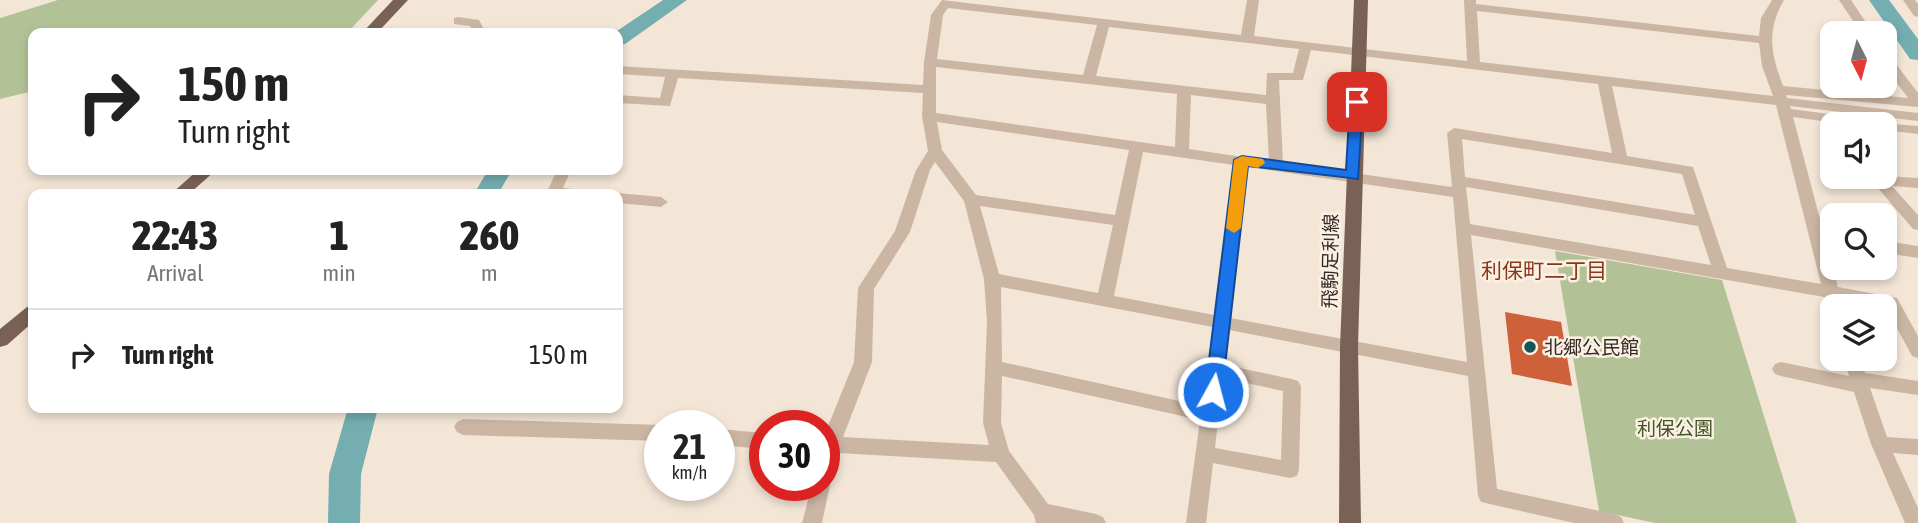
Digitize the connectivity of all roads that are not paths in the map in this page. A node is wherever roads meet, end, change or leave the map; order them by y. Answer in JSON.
{"nodes":[{"id":1,"x":401,"y":0,"type":"edge"},
{"id":2,"x":1253,"y":0,"type":"edge"},
{"id":3,"x":1361,"y":0,"type":"edge"},
{"id":4,"x":1547,"y":0,"type":"edge"},
{"id":5,"x":1775,"y":0,"type":"edge"},
{"id":6,"x":1845,"y":0,"type":"edge"},
{"id":7,"x":1909,"y":0,"type":"edge"},
{"id":8,"x":947,"y":2,"type":"edge"},
{"id":9,"x":1471,"y":4,"type":"edge"},
{"id":10,"x":1918,"y":13,"type":"edge"},
{"id":11,"x":1548,"y":16,"type":"junction"},
{"id":12,"x":458,"y":21,"type":"dead end"},
{"id":13,"x":1859,"y":21,"type":"edge"},
{"id":14,"x":1104,"y":22,"type":"junction"},
{"id":15,"x":374,"y":28,"type":"edge"},
{"id":16,"x":478,"y":28,"type":"edge"},
{"id":17,"x":1247,"y":39,"type":"junction"},
{"id":18,"x":1765,"y":40,"type":"junction"},
{"id":19,"x":1306,"y":46,"type":"junction"},
{"id":20,"x":1359,"y":52,"type":"junction"},
{"id":21,"x":930,"y":62,"type":"junction"},
{"id":22,"x":1474,"y":65,"type":"junction"},
{"id":23,"x":623,"y":70,"type":"edge"},
{"id":24,"x":673,"y":73,"type":"junction"},
{"id":25,"x":1897,"y":75,"type":"edge"},
{"id":26,"x":1088,"y":79,"type":"junction"},
{"id":27,"x":1604,"y":80,"type":"junction"},
{"id":28,"x":928,"y":89,"type":"junction"},
{"id":29,"x":1184,"y":90,"type":"junction"},
{"id":30,"x":623,"y":99,"type":"edge"},
{"id":31,"x":1273,"y":100,"type":"junction"},
{"id":32,"x":1781,"y":101,"type":"junction"},
{"id":33,"x":1918,"y":102,"type":"edge"},
{"id":34,"x":1825,"y":112,"type":"edge"},
{"id":35,"x":929,"y":116,"type":"junction"},
{"id":36,"x":1918,"y":117,"type":"edge"},
{"id":37,"x":1897,"y":127,"type":"edge"},
{"id":38,"x":1918,"y":130,"type":"edge"},
{"id":39,"x":1137,"y":146,"type":"junction"},
{"id":40,"x":935,"y":150,"type":"junction"},
{"id":41,"x":1182,"y":152,"type":"junction"},
{"id":42,"x":1242,"y":160,"type":"junction"},
{"id":43,"x":1620,"y":160,"type":"junction"},
{"id":44,"x":1276,"y":165,"type":"junction"},
{"id":45,"x":202,"y":175,"type":"edge"},
{"id":46,"x":1353,"y":176,"type":"junction"},
{"id":47,"x":1918,"y":183,"type":"edge"},
{"id":48,"x":1459,"y":187,"type":"junction"},
{"id":49,"x":185,"y":189,"type":"edge"},
{"id":50,"x":623,"y":198,"type":"edge"},
{"id":51,"x":971,"y":200,"type":"junction"},
{"id":52,"x":661,"y":202,"type":"dead end"},
{"id":53,"x":1121,"y":220,"type":"junction"},
{"id":54,"x":1705,"y":222,"type":"junction"},
{"id":55,"x":1820,"y":225,"type":"edge"},
{"id":56,"x":1918,"y":225,"type":"edge"},
{"id":57,"x":1463,"y":228,"type":"junction"},
{"id":58,"x":1897,"y":249,"type":"edge"},
{"id":59,"x":1918,"y":252,"type":"edge"},
{"id":60,"x":1721,"y":273,"type":"junction"},
{"id":61,"x":992,"y":279,"type":"junction"},
{"id":62,"x":1820,"y":296,"type":"edge"},
{"id":63,"x":1105,"y":300,"type":"junction"},
{"id":64,"x":1897,"y":313,"type":"edge"},
{"id":65,"x":28,"y":316,"type":"edge"},
{"id":66,"x":1222,"y":323,"type":"junction"},
{"id":67,"x":0,"y":340,"type":"edge"},
{"id":68,"x":1349,"y":347,"type":"junction"},
{"id":69,"x":1918,"y":351,"type":"edge"},
{"id":70,"x":993,"y":367,"type":"junction"},
{"id":71,"x":1781,"y":369,"type":"dead end"},
{"id":72,"x":1216,"y":370,"type":"junction"},
{"id":73,"x":1476,"y":371,"type":"junction"},
{"id":74,"x":1856,"y":371,"type":"edge"},
{"id":75,"x":1860,"y":382,"type":"junction"},
{"id":76,"x":1918,"y":388,"type":"edge"},
{"id":77,"x":1210,"y":415,"type":"junction"},
{"id":78,"x":840,"y":416,"type":"edge"},
{"id":79,"x":463,"y":427,"type":"dead end"},
{"id":80,"x":644,"y":433,"type":"edge"},
{"id":81,"x":1880,"y":444,"type":"junction"},
{"id":82,"x":840,"y":445,"type":"edge"},
{"id":83,"x":1918,"y":447,"type":"edge"},
{"id":84,"x":1001,"y":454,"type":"junction"},
{"id":85,"x":1205,"y":454,"type":"junction"},
{"id":86,"x":817,"y":501,"type":"edge"},
{"id":87,"x":1044,"y":517,"type":"edge"},
{"id":88,"x":812,"y":523,"type":"edge"},
{"id":89,"x":1096,"y":523,"type":"edge"},
{"id":90,"x":1196,"y":523,"type":"edge"},
{"id":91,"x":1350,"y":523,"type":"edge"},
{"id":92,"x":1614,"y":523,"type":"edge"},
{"id":93,"x":1915,"y":523,"type":"edge"}],
"edges":[{"from":1,"to":15,"type":"main road"},
{"from":2,"to":17,"type":"street"},
{"from":3,"to":20,"type":"main road","name":"飛駒足利線"},
{"from":4,"to":11,"type":"street"},
{"from":5,"to":18,"type":"street"},
{"from":6,"to":13,"type":"street"},
{"from":7,"to":10,"type":"street"},
{"from":8,"to":14,"type":"street"},
{"from":8,"to":21,"type":"street"},
{"from":9,"to":11,"type":"street"},
{"from":9,"to":22,"type":"street"},
{"from":11,"to":18,"type":"street"},
{"from":12,"to":16,"type":"street"},
{"from":14,"to":17,"type":"street"},
{"from":14,"to":26,"type":"street"},
{"from":17,"to":19,"type":"street"},
{"from":18,"to":32,"type":"street"},
{"from":19,"to":20,"type":"street"},
{"from":19,"to":31,"type":"street"},
{"from":20,"to":22,"type":"street"},
{"from":20,"to":46,"type":"main road","name":"飛駒足利線"},
{"from":21,"to":26,"type":"street"},
{"from":21,"to":28,"type":"street"},
{"from":22,"to":27,"type":"street"},
{"from":23,"to":24,"type":"street"},
{"from":24,"to":28,"type":"street"},
{"from":24,"to":30,"type":"street"},
{"from":25,"to":33,"type":"street"},
{"from":26,"to":29,"type":"street"},
{"from":27,"to":32,"type":"street"},
{"from":27,"to":43,"type":"street"},
{"from":28,"to":35,"type":"street"},
{"from":29,"to":31,"type":"street"},
{"from":29,"to":41,"type":"street"},
{"from":31,"to":44,"type":"street"},
{"from":32,"to":33,"type":"street"},
{"from":32,"to":34,"type":"street"},
{"from":32,"to":36,"type":"street"},
{"from":32,"to":55,"type":"street"},
{"from":35,"to":39,"type":"street"},
{"from":35,"to":40,"type":"street"},
{"from":37,"to":38,"type":"street"},
{"from":39,"to":41,"type":"street"},
{"from":39,"to":53,"type":"street"},
{"from":40,"to":51,"type":"street"},
{"from":40,"to":78,"type":"street"},
{"from":41,"to":42,"type":"street"},
{"from":42,"to":44,"type":"street"},
{"from":42,"to":66,"type":"street"},
{"from":43,"to":48,"type":"street"},
{"from":43,"to":54,"type":"street"},
{"from":44,"to":46,"type":"street"},
{"from":45,"to":49,"type":"main road"},
{"from":46,"to":48,"type":"street"},
{"from":46,"to":68,"type":"main road","name":"飛駒足利線"},
{"from":47,"to":56,"type":"street"},
{"from":48,"to":54,"type":"street"},
{"from":48,"to":57,"type":"street"},
{"from":50,"to":52,"type":"street"},
{"from":51,"to":53,"type":"street"},
{"from":51,"to":61,"type":"street"},
{"from":53,"to":63,"type":"street"},
{"from":54,"to":60,"type":"street"},
{"from":57,"to":60,"type":"street"},
{"from":57,"to":73,"type":"street"},
{"from":58,"to":59,"type":"street"},
{"from":60,"to":62,"type":"street"},
{"from":61,"to":63,"type":"street"},
{"from":61,"to":70,"type":"street"},
{"from":63,"to":66,"type":"street"},
{"from":64,"to":69,"type":"street"},
{"from":65,"to":67,"type":"main road"},
{"from":66,"to":68,"type":"street"},
{"from":66,"to":72,"type":"street"},
{"from":68,"to":73,"type":"street"},
{"from":68,"to":91,"type":"main road","name":"飛駒足利線"},
{"from":70,"to":77,"type":"street"},
{"from":70,"to":84,"type":"street"},
{"from":71,"to":75,"type":"street"},
{"from":72,"to":77,"type":"street"},
{"from":72,"to":85,"type":"street"},
{"from":73,"to":92,"type":"street"},
{"from":74,"to":75,"type":"street"},
{"from":75,"to":76,"type":"street"},
{"from":75,"to":81,"type":"street"},
{"from":77,"to":85,"type":"street"},
{"from":79,"to":80,"type":"street"},
{"from":81,"to":83,"type":"street"},
{"from":81,"to":93,"type":"street"},
{"from":82,"to":84,"type":"street"},
{"from":84,"to":87,"type":"street"},
{"from":85,"to":90,"type":"street"},
{"from":86,"to":88,"type":"street"},
{"from":87,"to":89,"type":"street"}]}
